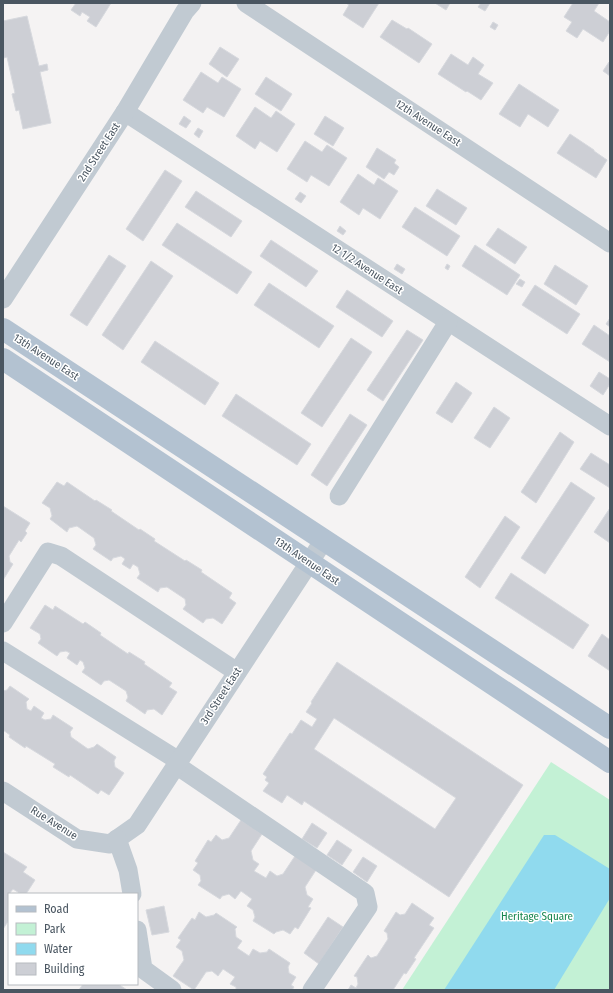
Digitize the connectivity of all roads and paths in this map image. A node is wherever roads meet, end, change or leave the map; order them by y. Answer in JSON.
{"nodes":[{"id":1,"x":246,"y":3,"type":"edge"},
{"id":2,"x":184,"y":6,"type":"edge"},
{"id":3,"x":125,"y":112,"type":"junction"},
{"id":4,"x":610,"y":243,"type":"edge"},
{"id":5,"x":3,"y":299,"type":"edge"},
{"id":6,"x":448,"y":322,"type":"junction"},
{"id":7,"x":3,"y":329,"type":"edge"},
{"id":8,"x":3,"y":359,"type":"edge"},
{"id":9,"x":610,"y":426,"type":"edge"},
{"id":10,"x":339,"y":496,"type":"dead end"},
{"id":11,"x":324,"y":540,"type":"junction"},
{"id":12,"x":309,"y":562,"type":"junction"},
{"id":13,"x":3,"y":623,"type":"edge"},
{"id":14,"x":3,"y":651,"type":"edge"},
{"id":15,"x":237,"y":672,"type":"junction"},
{"id":16,"x":610,"y":728,"type":"edge"},
{"id":17,"x":610,"y":762,"type":"edge"},
{"id":18,"x":178,"y":763,"type":"junction"},
{"id":19,"x":3,"y":790,"type":"edge"},
{"id":20,"x":114,"y":841,"type":"junction"},
{"id":21,"x":132,"y":893,"type":"edge"},
{"id":22,"x":138,"y":936,"type":"edge"},
{"id":23,"x":172,"y":990,"type":"edge"},
{"id":24,"x":312,"y":990,"type":"edge"}],
"edges":[{"from":1,"to":4,"type":"street","name":"12th Avenue East"},
{"from":2,"to":3,"type":"street","name":"2nd Street East"},
{"from":3,"to":5,"type":"street","name":"2nd Street East"},
{"from":3,"to":6,"type":"street","name":"12 1/2 Avenue East"},
{"from":6,"to":9,"type":"street","name":"12 1/2 Avenue East"},
{"from":6,"to":10,"type":"street"},
{"from":7,"to":11,"type":"main road","name":"13th Avenue East"},
{"from":8,"to":12,"type":"main road","name":"13th Avenue East"},
{"from":11,"to":12,"type":"street","name":"3rd Street East"},
{"from":11,"to":16,"type":"main road","name":"13th Avenue East"},
{"from":12,"to":15,"type":"street","name":"3rd Street East"},
{"from":12,"to":17,"type":"main road","name":"13th Avenue East"},
{"from":13,"to":15,"type":"street"},
{"from":14,"to":18,"type":"street"},
{"from":15,"to":18,"type":"street","name":"3rd Street East"},
{"from":18,"to":20,"type":"street","name":"3rd Street East"},
{"from":18,"to":24,"type":"street"},
{"from":19,"to":20,"type":"street","name":"Rue Avenue"},
{"from":20,"to":21,"type":"street"},
{"from":22,"to":23,"type":"street"}]}
